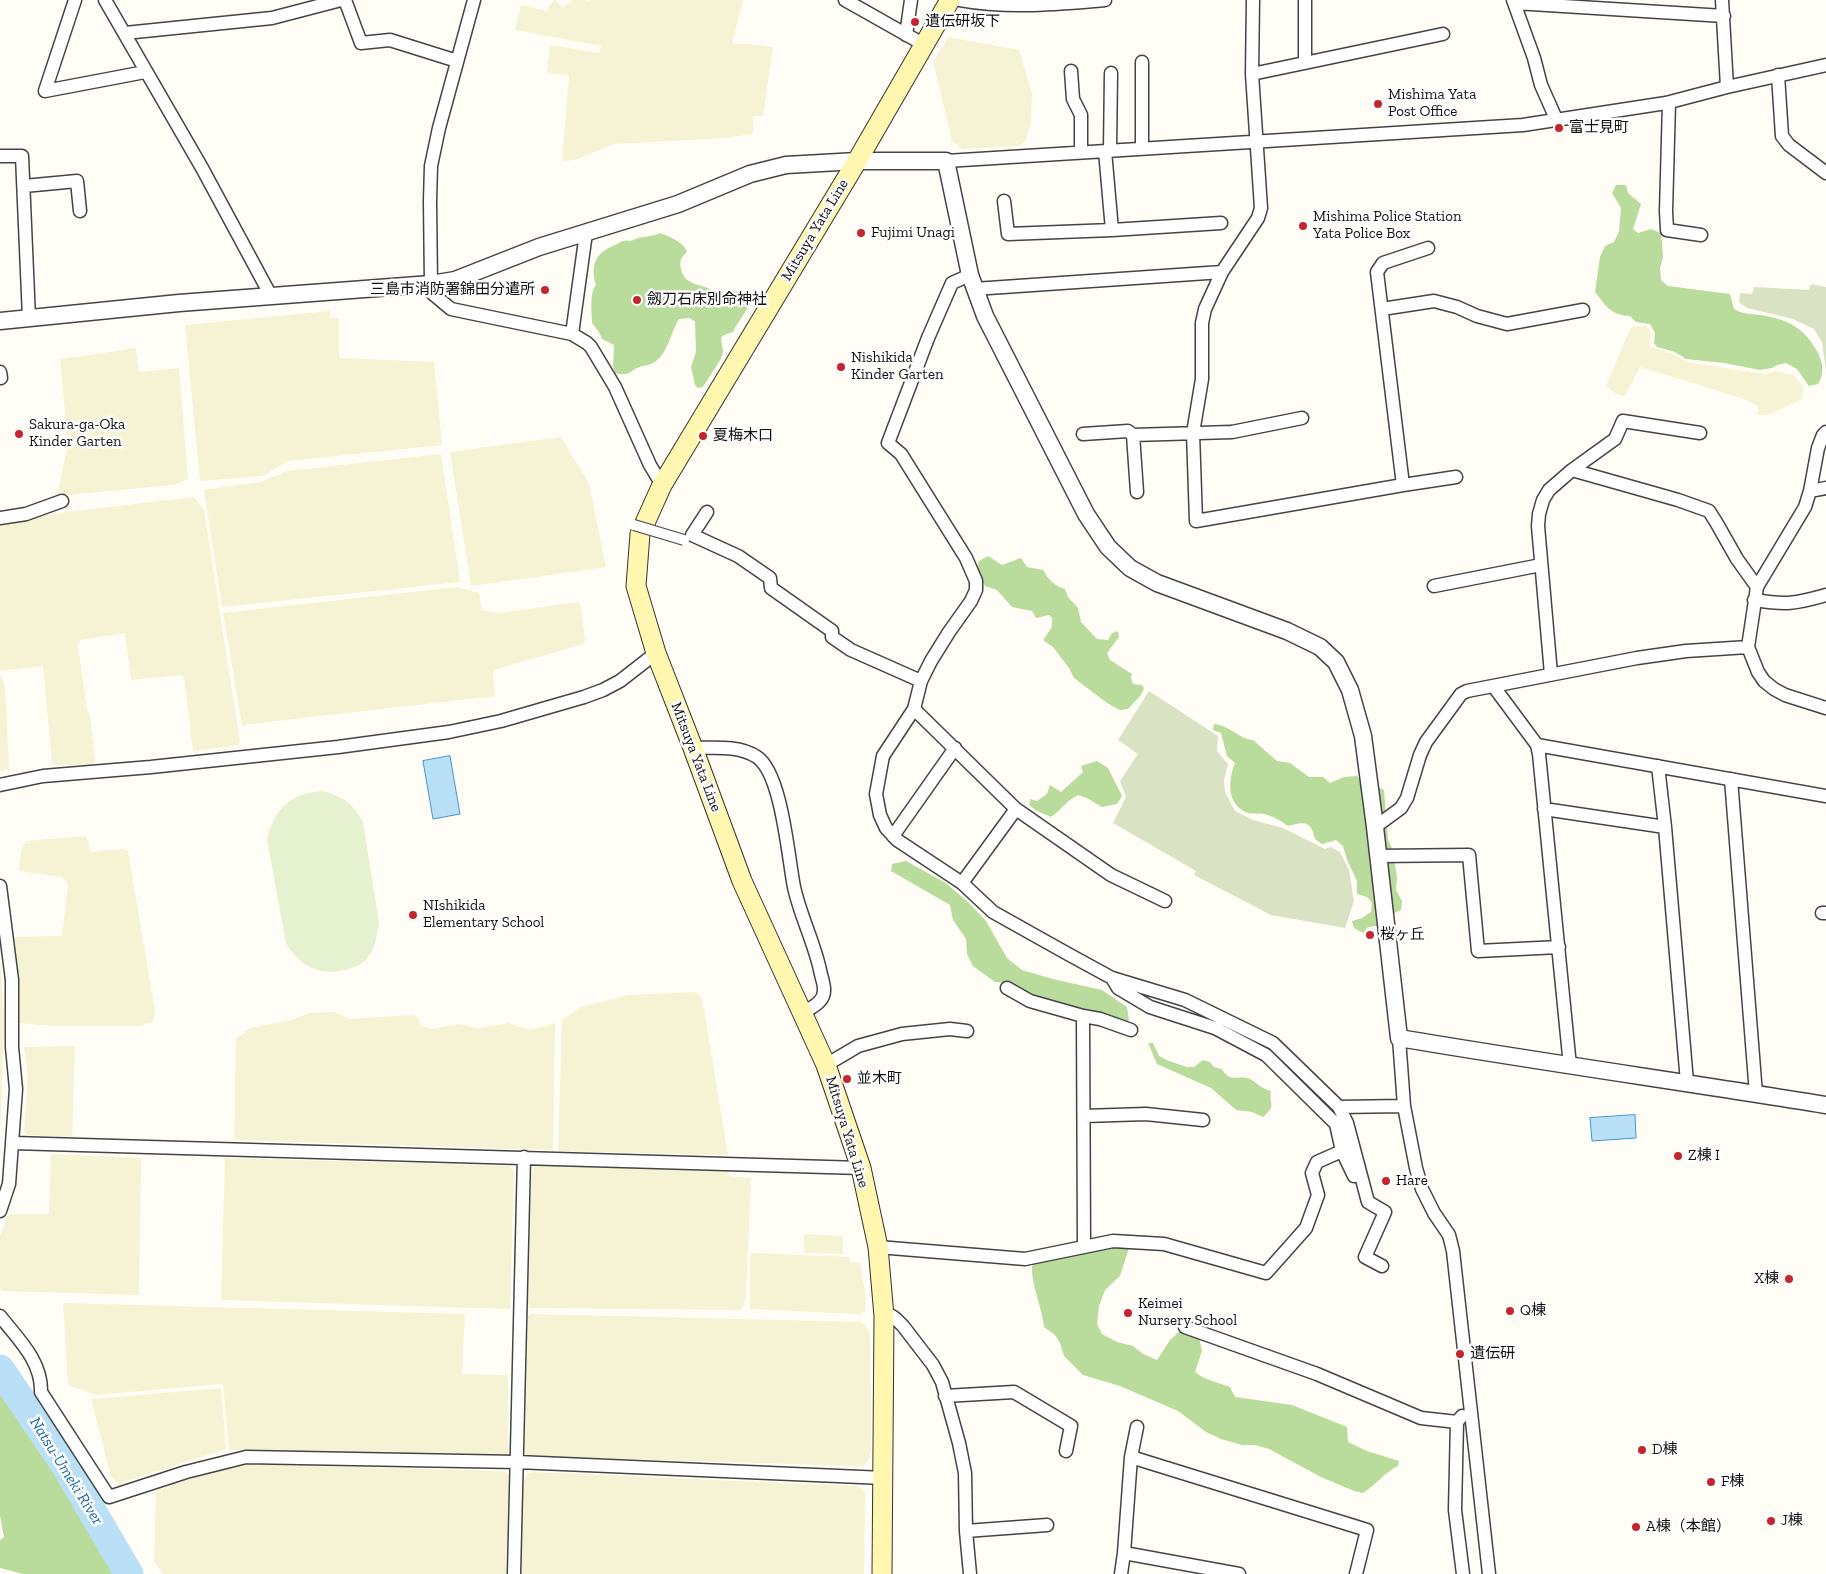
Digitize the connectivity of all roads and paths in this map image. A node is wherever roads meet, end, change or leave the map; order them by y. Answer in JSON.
{"nodes":[{"id":1,"x":75,"y":0,"type":"edge"},
{"id":2,"x":106,"y":0,"type":"edge"},
{"id":3,"x":341,"y":0,"type":"edge"},
{"id":4,"x":345,"y":0,"type":"edge"},
{"id":5,"x":474,"y":0,"type":"edge"},
{"id":6,"x":846,"y":0,"type":"edge"},
{"id":7,"x":911,"y":0,"type":"edge"},
{"id":8,"x":950,"y":0,"type":"edge"},
{"id":9,"x":960,"y":0,"type":"edge"},
{"id":10,"x":1105,"y":0,"type":"edge"},
{"id":11,"x":1253,"y":0,"type":"edge"},
{"id":12,"x":1305,"y":0,"type":"edge"},
{"id":13,"x":1722,"y":0,"type":"edge"},
{"id":14,"x":1514,"y":2,"type":"edge"},
{"id":15,"x":1724,"y":16,"type":"junction"},
{"id":16,"x":125,"y":33,"type":"junction"},
{"id":17,"x":1443,"y":34,"type":"dead end"},
{"id":18,"x":915,"y":39,"type":"junction"},
{"id":19,"x":457,"y":61,"type":"junction"},
{"id":20,"x":1142,"y":62,"type":"dead end"},
{"id":21,"x":1305,"y":63,"type":"junction"},
{"id":22,"x":1826,"y":65,"type":"edge"},
{"id":23,"x":1071,"y":70,"type":"dead end"},
{"id":24,"x":145,"y":72,"type":"junction"},
{"id":25,"x":1111,"y":72,"type":"dead end"},
{"id":26,"x":1252,"y":74,"type":"junction"},
{"id":27,"x":1778,"y":75,"type":"junction"},
{"id":28,"x":1727,"y":87,"type":"junction"},
{"id":29,"x":1669,"y":103,"type":"junction"},
{"id":30,"x":1557,"y":121,"type":"junction"},
{"id":31,"x":1256,"y":142,"type":"junction"},
{"id":32,"x":1142,"y":148,"type":"junction"},
{"id":33,"x":1107,"y":150,"type":"junction"},
{"id":34,"x":1081,"y":152,"type":"junction"},
{"id":35,"x":0,"y":156,"type":"edge"},
{"id":36,"x":857,"y":161,"type":"junction"},
{"id":37,"x":946,"y":161,"type":"junction"},
{"id":38,"x":1826,"y":173,"type":"edge"},
{"id":39,"x":24,"y":186,"type":"junction"},
{"id":40,"x":1004,"y":202,"type":"dead end"},
{"id":41,"x":80,"y":211,"type":"dead end"},
{"id":42,"x":1221,"y":223,"type":"dead end"},
{"id":43,"x":1112,"y":230,"type":"junction"},
{"id":44,"x":586,"y":232,"type":"junction"},
{"id":45,"x":1700,"y":234,"type":"dead end"},
{"id":46,"x":1428,"y":248,"type":"dead end"},
{"id":47,"x":1222,"y":272,"type":"junction"},
{"id":48,"x":972,"y":282,"type":"junction"},
{"id":49,"x":431,"y":284,"type":"junction"},
{"id":50,"x":271,"y":296,"type":"junction"},
{"id":51,"x":1382,"y":309,"type":"junction"},
{"id":52,"x":1583,"y":310,"type":"dead end"},
{"id":53,"x":28,"y":318,"type":"junction"},
{"id":54,"x":0,"y":321,"type":"edge"},
{"id":55,"x":572,"y":334,"type":"junction"},
{"id":56,"x":0,"y":372,"type":"edge"},
{"id":57,"x":1,"y":378,"type":"edge"},
{"id":58,"x":1302,"y":418,"type":"dead end"},
{"id":59,"x":1826,"y":432,"type":"edge"},
{"id":60,"x":1193,"y":433,"type":"junction"},
{"id":61,"x":1700,"y":433,"type":"dead end"},
{"id":62,"x":1083,"y":434,"type":"dead end"},
{"id":63,"x":1133,"y":435,"type":"junction"},
{"id":64,"x":1572,"y":470,"type":"junction"},
{"id":65,"x":1456,"y":477,"type":"dead end"},
{"id":66,"x":662,"y":485,"type":"junction"},
{"id":67,"x":1403,"y":485,"type":"junction"},
{"id":68,"x":1826,"y":488,"type":"edge"},
{"id":69,"x":1810,"y":490,"type":"junction"},
{"id":70,"x":1137,"y":492,"type":"dead end"},
{"id":71,"x":62,"y":501,"type":"dead end"},
{"id":72,"x":707,"y":512,"type":"dead end"},
{"id":73,"x":0,"y":518,"type":"edge"},
{"id":74,"x":634,"y":525,"type":"dead end"},
{"id":75,"x":684,"y":540,"type":"dead end"},
{"id":76,"x":1541,"y":565,"type":"junction"},
{"id":77,"x":1434,"y":586,"type":"dead end"},
{"id":78,"x":1757,"y":587,"type":"junction"},
{"id":79,"x":1826,"y":595,"type":"edge"},
{"id":80,"x":1754,"y":600,"type":"junction"},
{"id":81,"x":1748,"y":647,"type":"junction"},
{"id":82,"x":656,"y":653,"type":"junction"},
{"id":83,"x":1552,"y":674,"type":"junction"},
{"id":84,"x":921,"y":681,"type":"junction"},
{"id":85,"x":1494,"y":687,"type":"junction"},
{"id":86,"x":1826,"y":708,"type":"edge"},
{"id":87,"x":914,"y":709,"type":"junction"},
{"id":88,"x":1537,"y":745,"type":"junction"},
{"id":89,"x":694,"y":748,"type":"junction"},
{"id":90,"x":955,"y":748,"type":"junction"},
{"id":91,"x":1658,"y":766,"type":"junction"},
{"id":92,"x":1731,"y":779,"type":"junction"},
{"id":93,"x":0,"y":785,"type":"edge"},
{"id":94,"x":1826,"y":796,"type":"edge"},
{"id":95,"x":1016,"y":809,"type":"junction"},
{"id":96,"x":1544,"y":809,"type":"junction"},
{"id":97,"x":1375,"y":827,"type":"junction"},
{"id":98,"x":1665,"y":827,"type":"junction"},
{"id":99,"x":893,"y":836,"type":"junction"},
{"id":100,"x":1378,"y":856,"type":"junction"},
{"id":101,"x":962,"y":883,"type":"junction"},
{"id":102,"x":0,"y":886,"type":"edge"},
{"id":103,"x":1165,"y":901,"type":"dead end"},
{"id":104,"x":1559,"y":947,"type":"junction"},
{"id":105,"x":1112,"y":978,"type":"junction"},
{"id":106,"x":1007,"y":988,"type":"dead end"},
{"id":107,"x":803,"y":1013,"type":"junction"},
{"id":108,"x":1083,"y":1016,"type":"junction"},
{"id":109,"x":1132,"y":1030,"type":"dead end"},
{"id":110,"x":967,"y":1031,"type":"dead end"},
{"id":111,"x":1399,"y":1038,"type":"junction"},
{"id":112,"x":826,"y":1064,"type":"junction"},
{"id":113,"x":1570,"y":1066,"type":"junction"},
{"id":114,"x":1687,"y":1082,"type":"junction"},
{"id":115,"x":1756,"y":1094,"type":"junction"},
{"id":116,"x":1826,"y":1105,"type":"edge"},
{"id":117,"x":1404,"y":1106,"type":"junction"},
{"id":118,"x":1339,"y":1107,"type":"junction"},
{"id":119,"x":1084,"y":1116,"type":"junction"},
{"id":120,"x":1203,"y":1120,"type":"dead end"},
{"id":121,"x":13,"y":1143,"type":"junction"},
{"id":122,"x":1342,"y":1152,"type":"junction"},
{"id":123,"x":524,"y":1157,"type":"junction"},
{"id":124,"x":861,"y":1168,"type":"junction"},
{"id":125,"x":1364,"y":1187,"type":"junction"},
{"id":126,"x":0,"y":1211,"type":"edge"},
{"id":127,"x":1084,"y":1246,"type":"junction"},
{"id":128,"x":878,"y":1247,"type":"junction"},
{"id":129,"x":1382,"y":1266,"type":"dead end"},
{"id":130,"x":0,"y":1316,"type":"edge"},
{"id":131,"x":884,"y":1316,"type":"junction"},
{"id":132,"x":1185,"y":1327,"type":"dead end"},
{"id":133,"x":945,"y":1396,"type":"junction"},
{"id":134,"x":1470,"y":1409,"type":"junction"},
{"id":135,"x":1457,"y":1422,"type":"junction"},
{"id":136,"x":1136,"y":1427,"type":"dead end"},
{"id":137,"x":1066,"y":1451,"type":"dead end"},
{"id":138,"x":1131,"y":1457,"type":"junction"},
{"id":139,"x":517,"y":1462,"type":"junction"},
{"id":140,"x":884,"y":1478,"type":"junction"},
{"id":141,"x":1046,"y":1525,"type":"dead end"},
{"id":142,"x":966,"y":1531,"type":"junction"},
{"id":143,"x":1124,"y":1553,"type":"junction"},
{"id":144,"x":514,"y":1574,"type":"edge"},
{"id":145,"x":882,"y":1574,"type":"edge"},
{"id":146,"x":970,"y":1574,"type":"edge"},
{"id":147,"x":1121,"y":1574,"type":"edge"},
{"id":148,"x":1239,"y":1574,"type":"edge"},
{"id":149,"x":1356,"y":1574,"type":"edge"},
{"id":150,"x":1463,"y":1574,"type":"edge"},
{"id":151,"x":1489,"y":1574,"type":"edge"}],
"edges":[{"from":1,"to":24,"type":"street"},
{"from":2,"to":16,"type":"street"},
{"from":3,"to":16,"type":"street"},
{"from":4,"to":19,"type":"street"},
{"from":5,"to":19,"type":"street"},
{"from":6,"to":18,"type":"street"},
{"from":7,"to":18,"type":"street"},
{"from":8,"to":18,"type":"main road","name":"Mitsuya Yata Line"},
{"from":9,"to":10,"type":"street"},
{"from":11,"to":26,"type":"street"},
{"from":12,"to":21,"type":"street"},
{"from":13,"to":15,"type":"street"},
{"from":14,"to":15,"type":"street"},
{"from":14,"to":30,"type":"street"},
{"from":15,"to":28,"type":"street"},
{"from":16,"to":24,"type":"street"},
{"from":17,"to":21,"type":"street"},
{"from":18,"to":36,"type":"main road","name":"Mitsuya Yata Line"},
{"from":19,"to":49,"type":"street"},
{"from":20,"to":32,"type":"street"},
{"from":21,"to":26,"type":"street"},
{"from":22,"to":27,"type":"street"},
{"from":23,"to":34,"type":"street"},
{"from":24,"to":50,"type":"street"},
{"from":25,"to":33,"type":"street"},
{"from":26,"to":31,"type":"street"},
{"from":27,"to":28,"type":"street"},
{"from":27,"to":38,"type":"street"},
{"from":28,"to":29,"type":"street"},
{"from":29,"to":30,"type":"street"},
{"from":29,"to":45,"type":"street"},
{"from":30,"to":31,"type":"street"},
{"from":31,"to":32,"type":"street"},
{"from":31,"to":47,"type":"street"},
{"from":32,"to":33,"type":"street"},
{"from":33,"to":34,"type":"street"},
{"from":33,"to":43,"type":"street"},
{"from":34,"to":37,"type":"street"},
{"from":35,"to":39,"type":"street"},
{"from":36,"to":37,"type":"street"},
{"from":36,"to":44,"type":"street"},
{"from":36,"to":66,"type":"main road","name":"Mitsuya Yata Line"},
{"from":37,"to":48,"type":"street"},
{"from":39,"to":41,"type":"street"},
{"from":39,"to":53,"type":"street"},
{"from":40,"to":43,"type":"street"},
{"from":42,"to":43,"type":"street"},
{"from":44,"to":49,"type":"street"},
{"from":44,"to":55,"type":"street"},
{"from":46,"to":51,"type":"street"},
{"from":47,"to":48,"type":"street"},
{"from":47,"to":60,"type":"street"},
{"from":48,"to":84,"type":"street"},
{"from":48,"to":97,"type":"street"},
{"from":49,"to":50,"type":"street"},
{"from":49,"to":55,"type":"street"},
{"from":50,"to":53,"type":"street"},
{"from":51,"to":52,"type":"street"},
{"from":51,"to":67,"type":"street"},
{"from":53,"to":54,"type":"street"},
{"from":55,"to":66,"type":"street"},
{"from":56,"to":57,"type":"street"},
{"from":58,"to":60,"type":"street"},
{"from":59,"to":69,"type":"street"},
{"from":60,"to":63,"type":"street"},
{"from":60,"to":67,"type":"street"},
{"from":61,"to":64,"type":"street"},
{"from":62,"to":63,"type":"street"},
{"from":63,"to":70,"type":"street"},
{"from":64,"to":76,"type":"street"},
{"from":64,"to":78,"type":"street"},
{"from":65,"to":67,"type":"street"},
{"from":66,"to":82,"type":"main road","name":"Mitsuya Yata Line"},
{"from":68,"to":69,"type":"street"},
{"from":69,"to":78,"type":"street"},
{"from":71,"to":73,"type":"street"},
{"from":72,"to":84,"type":"street"},
{"from":74,"to":75,"type":"street","bridge":true},
{"from":76,"to":77,"type":"street"},
{"from":76,"to":83,"type":"street"},
{"from":78,"to":80,"type":"street"},
{"from":79,"to":80,"type":"street"},
{"from":80,"to":81,"type":"street"},
{"from":81,"to":83,"type":"street"},
{"from":81,"to":86,"type":"street"},
{"from":82,"to":89,"type":"main road","name":"Mitsuya Yata Line"},
{"from":82,"to":93,"type":"street"},
{"from":83,"to":85,"type":"street"},
{"from":84,"to":87,"type":"street"},
{"from":85,"to":88,"type":"street"},
{"from":85,"to":97,"type":"street"},
{"from":87,"to":90,"type":"street"},
{"from":87,"to":99,"type":"street"},
{"from":88,"to":91,"type":"street"},
{"from":88,"to":96,"type":"street"},
{"from":89,"to":107,"type":"main road","name":"Mitsuya Yata Line"},
{"from":89,"to":107,"type":"street"},
{"from":90,"to":95,"type":"street"},
{"from":90,"to":99,"type":"street"},
{"from":91,"to":92,"type":"street"},
{"from":91,"to":98,"type":"street"},
{"from":92,"to":94,"type":"street"},
{"from":92,"to":115,"type":"street"},
{"from":95,"to":101,"type":"street"},
{"from":95,"to":103,"type":"street"},
{"from":96,"to":98,"type":"street"},
{"from":96,"to":104,"type":"street"},
{"from":97,"to":100,"type":"street"},
{"from":98,"to":114,"type":"street"},
{"from":99,"to":101,"type":"street"},
{"from":100,"to":104,"type":"street"},
{"from":100,"to":111,"type":"street"},
{"from":101,"to":105,"type":"street"},
{"from":102,"to":121,"type":"street"},
{"from":104,"to":113,"type":"street"},
{"from":105,"to":118,"type":"street"},
{"from":105,"to":122,"type":"street"},
{"from":106,"to":108,"type":"street"},
{"from":107,"to":112,"type":"main road","name":"Mitsuya Yata Line"},
{"from":108,"to":109,"type":"street"},
{"from":108,"to":119,"type":"street"},
{"from":110,"to":112,"type":"street"},
{"from":111,"to":113,"type":"street"},
{"from":111,"to":117,"type":"street"},
{"from":112,"to":124,"type":"main road","name":"Mitsuya Yata Line"},
{"from":113,"to":114,"type":"street"},
{"from":114,"to":115,"type":"street"},
{"from":115,"to":116,"type":"street"},
{"from":117,"to":118,"type":"street"},
{"from":117,"to":134,"type":"street"},
{"from":118,"to":125,"type":"street"},
{"from":119,"to":120,"type":"street"},
{"from":119,"to":127,"type":"street"},
{"from":121,"to":123,"type":"street"},
{"from":121,"to":126,"type":"street"},
{"from":122,"to":125,"type":"street"},
{"from":122,"to":127,"type":"street"},
{"from":123,"to":124,"type":"street"},
{"from":123,"to":139,"type":"street"},
{"from":124,"to":128,"type":"main road","name":"Mitsuya Yata Line"},
{"from":125,"to":129,"type":"street"},
{"from":127,"to":128,"type":"street"},
{"from":128,"to":131,"type":"main road","name":"Mitsuya Yata Line"},
{"from":130,"to":139,"type":"street"},
{"from":131,"to":133,"type":"street"},
{"from":131,"to":140,"type":"main road","name":"Mitsuya Yata Line"},
{"from":132,"to":135,"type":"street"},
{"from":133,"to":137,"type":"street"},
{"from":133,"to":142,"type":"street"},
{"from":134,"to":135,"type":"street"},
{"from":134,"to":151,"type":"street"},
{"from":135,"to":150,"type":"street"},
{"from":136,"to":138,"type":"street"},
{"from":138,"to":143,"type":"street"},
{"from":138,"to":149,"type":"street"},
{"from":139,"to":140,"type":"street"},
{"from":139,"to":144,"type":"street"},
{"from":140,"to":145,"type":"main road","name":"Mitsuya Yata Line"},
{"from":141,"to":142,"type":"street"},
{"from":142,"to":146,"type":"street"},
{"from":143,"to":147,"type":"street"},
{"from":143,"to":148,"type":"street"}]}
